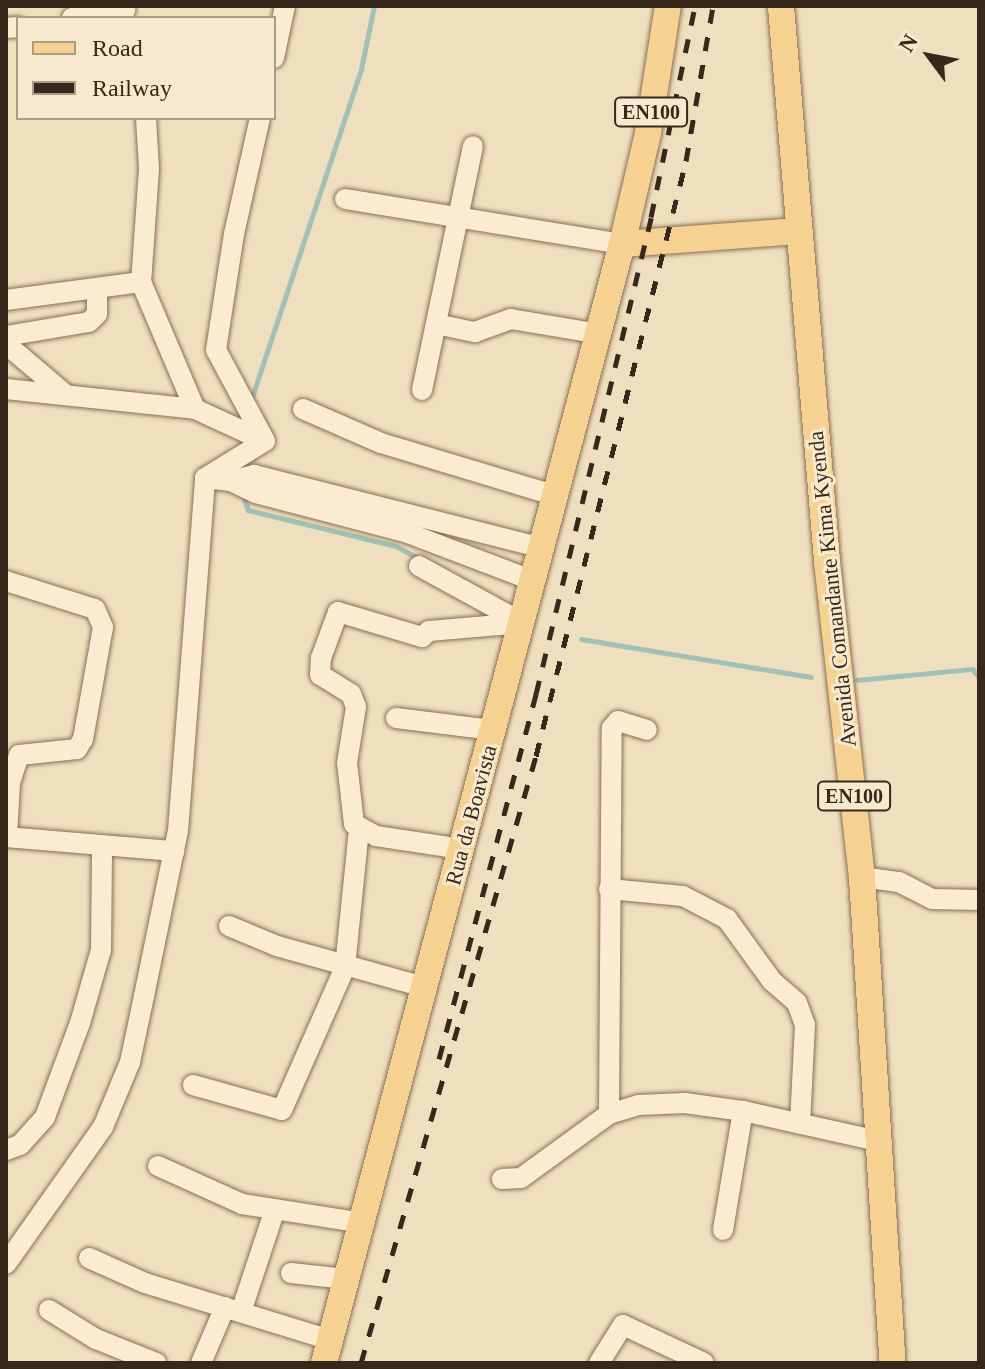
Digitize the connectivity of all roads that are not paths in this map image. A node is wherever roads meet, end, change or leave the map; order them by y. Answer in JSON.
{"nodes":[{"id":1,"x":285,"y":6,"type":"edge"},
{"id":2,"x":668,"y":6,"type":"edge"},
{"id":3,"x":781,"y":6,"type":"edge"},
{"id":4,"x":125,"y":11,"type":"edge"},
{"id":5,"x":87,"y":16,"type":"edge"},
{"id":6,"x":276,"y":49,"type":"edge"},
{"id":7,"x":146,"y":120,"type":"edge"},
{"id":8,"x":260,"y":120,"type":"edge"},
{"id":9,"x":473,"y":146,"type":"dead end"},
{"id":10,"x":345,"y":199,"type":"dead end"},
{"id":11,"x":461,"y":218,"type":"junction"},
{"id":12,"x":799,"y":231,"type":"junction"},
{"id":13,"x":619,"y":256,"type":"junction"},
{"id":14,"x":141,"y":282,"type":"junction"},
{"id":15,"x":97,"y":288,"type":"junction"},
{"id":16,"x":6,"y":300,"type":"edge"},
{"id":17,"x":436,"y":324,"type":"junction"},
{"id":18,"x":600,"y":334,"type":"junction"},
{"id":19,"x":6,"y":336,"type":"edge"},
{"id":20,"x":6,"y":344,"type":"edge"},
{"id":21,"x":6,"y":389,"type":"edge"},
{"id":22,"x":422,"y":390,"type":"dead end"},
{"id":23,"x":65,"y":394,"type":"junction"},
{"id":24,"x":195,"y":409,"type":"junction"},
{"id":25,"x":303,"y":409,"type":"dead end"},
{"id":26,"x":265,"y":441,"type":"junction"},
{"id":27,"x":205,"y":478,"type":"junction"},
{"id":28,"x":231,"y":481,"type":"junction"},
{"id":29,"x":556,"y":496,"type":"junction"},
{"id":30,"x":543,"y":548,"type":"junction"},
{"id":31,"x":419,"y":566,"type":"dead end"},
{"id":32,"x":6,"y":581,"type":"edge"},
{"id":33,"x":534,"y":581,"type":"junction"},
{"id":34,"x":523,"y":623,"type":"junction"},
{"id":35,"x":396,"y":718,"type":"dead end"},
{"id":36,"x":493,"y":730,"type":"junction"},
{"id":37,"x":647,"y":730,"type":"dead end"},
{"id":38,"x":359,"y":829,"type":"junction"},
{"id":39,"x":6,"y":837,"type":"edge"},
{"id":40,"x":102,"y":848,"type":"junction"},
{"id":41,"x":462,"y":849,"type":"junction"},
{"id":42,"x":174,"y":851,"type":"junction"},
{"id":43,"x":862,"y":877,"type":"junction"},
{"id":44,"x":609,"y":889,"type":"junction"},
{"id":45,"x":979,"y":900,"type":"edge"},
{"id":46,"x":229,"y":926,"type":"dead end"},
{"id":47,"x":345,"y":967,"type":"junction"},
{"id":48,"x":424,"y":987,"type":"junction"},
{"id":49,"x":193,"y":1085,"type":"dead end"},
{"id":50,"x":743,"y":1111,"type":"junction"},
{"id":51,"x":609,"y":1114,"type":"junction"},
{"id":52,"x":800,"y":1124,"type":"junction"},
{"id":53,"x":878,"y":1141,"type":"junction"},
{"id":54,"x":6,"y":1150,"type":"edge"},
{"id":55,"x":158,"y":1166,"type":"dead end"},
{"id":56,"x":502,"y":1179,"type":"dead end"},
{"id":57,"x":275,"y":1209,"type":"junction"},
{"id":58,"x":363,"y":1223,"type":"junction"},
{"id":59,"x":723,"y":1230,"type":"dead end"},
{"id":60,"x":89,"y":1258,"type":"dead end"},
{"id":61,"x":6,"y":1264,"type":"edge"},
{"id":62,"x":291,"y":1273,"type":"dead end"},
{"id":63,"x":346,"y":1279,"type":"junction"},
{"id":64,"x":49,"y":1310,"type":"dead end"},
{"id":65,"x":233,"y":1310,"type":"junction"},
{"id":66,"x":327,"y":1352,"type":"edge"},
{"id":67,"x":156,"y":1363,"type":"edge"},
{"id":68,"x":201,"y":1363,"type":"edge"},
{"id":69,"x":599,"y":1363,"type":"edge"},
{"id":70,"x":704,"y":1363,"type":"edge"},
{"id":71,"x":893,"y":1363,"type":"edge"}],
"edges":[{"from":1,"to":6,"type":"street"},
{"from":2,"to":13,"type":"main road","name":"Rua da Boavista","number":"EN100"},
{"from":3,"to":12,"type":"main road","name":"Avenida Comandante Kima Kyenda"},
{"from":4,"to":5,"type":"street"},
{"from":7,"to":14,"type":"street"},
{"from":8,"to":26,"type":"street"},
{"from":9,"to":11,"type":"street"},
{"from":10,"to":11,"type":"street"},
{"from":11,"to":13,"type":"street"},
{"from":11,"to":17,"type":"street"},
{"from":12,"to":13,"type":"main road"},
{"from":12,"to":43,"type":"main road","name":"Avenida Comandante Kima Kyenda","number":"EN100"},
{"from":13,"to":18,"type":"main road","name":"Rua da Boavista"},
{"from":14,"to":15,"type":"street"},
{"from":14,"to":24,"type":"street"},
{"from":15,"to":16,"type":"street"},
{"from":15,"to":19,"type":"street"},
{"from":17,"to":18,"type":"street"},
{"from":17,"to":22,"type":"street"},
{"from":18,"to":29,"type":"main road","name":"Rua da Boavista"},
{"from":20,"to":23,"type":"street"},
{"from":21,"to":23,"type":"street"},
{"from":23,"to":24,"type":"street"},
{"from":24,"to":26,"type":"street"},
{"from":25,"to":29,"type":"street"},
{"from":26,"to":27,"type":"street"},
{"from":27,"to":28,"type":"street"},
{"from":27,"to":42,"type":"street"},
{"from":28,"to":30,"type":"street"},
{"from":28,"to":33,"type":"street"},
{"from":29,"to":30,"type":"main road","name":"Rua da Boavista"},
{"from":30,"to":33,"type":"main road","name":"Rua da Boavista"},
{"from":31,"to":34,"type":"street"},
{"from":32,"to":39,"type":"street"},
{"from":33,"to":34,"type":"main road","name":"Rua da Boavista"},
{"from":34,"to":36,"type":"main road","name":"Rua da Boavista"},
{"from":34,"to":38,"type":"street"},
{"from":35,"to":36,"type":"street"},
{"from":36,"to":41,"type":"main road","name":"Rua da Boavista"},
{"from":37,"to":44,"type":"street"},
{"from":38,"to":41,"type":"street"},
{"from":38,"to":47,"type":"street"},
{"from":39,"to":40,"type":"street"},
{"from":40,"to":42,"type":"street"},
{"from":40,"to":54,"type":"street"},
{"from":41,"to":48,"type":"main road","name":"Rua da Boavista"},
{"from":42,"to":61,"type":"street"},
{"from":43,"to":45,"type":"street"},
{"from":43,"to":53,"type":"main road","name":"Avenida Comandante Kima Kyenda","number":"EN100"},
{"from":44,"to":51,"type":"street"},
{"from":44,"to":52,"type":"street"},
{"from":46,"to":47,"type":"street"},
{"from":47,"to":48,"type":"street"},
{"from":47,"to":49,"type":"street"},
{"from":48,"to":58,"type":"main road","name":"Rua da Boavista"},
{"from":50,"to":51,"type":"street"},
{"from":50,"to":52,"type":"street"},
{"from":50,"to":59,"type":"street"},
{"from":51,"to":56,"type":"street"},
{"from":52,"to":53,"type":"street"},
{"from":53,"to":71,"type":"main road","name":"Avenida Comandante Kima Kyenda","number":"EN100"},
{"from":55,"to":57,"type":"street"},
{"from":57,"to":58,"type":"street"},
{"from":57,"to":65,"type":"street"},
{"from":58,"to":63,"type":"main road","name":"Rua da Boavista"},
{"from":60,"to":65,"type":"street"},
{"from":62,"to":63,"type":"street"},
{"from":63,"to":66,"type":"main road","name":"Rua da Boavista"},
{"from":64,"to":67,"type":"street"},
{"from":65,"to":66,"type":"street"},
{"from":65,"to":68,"type":"street"},
{"from":69,"to":70,"type":"street"}]}
